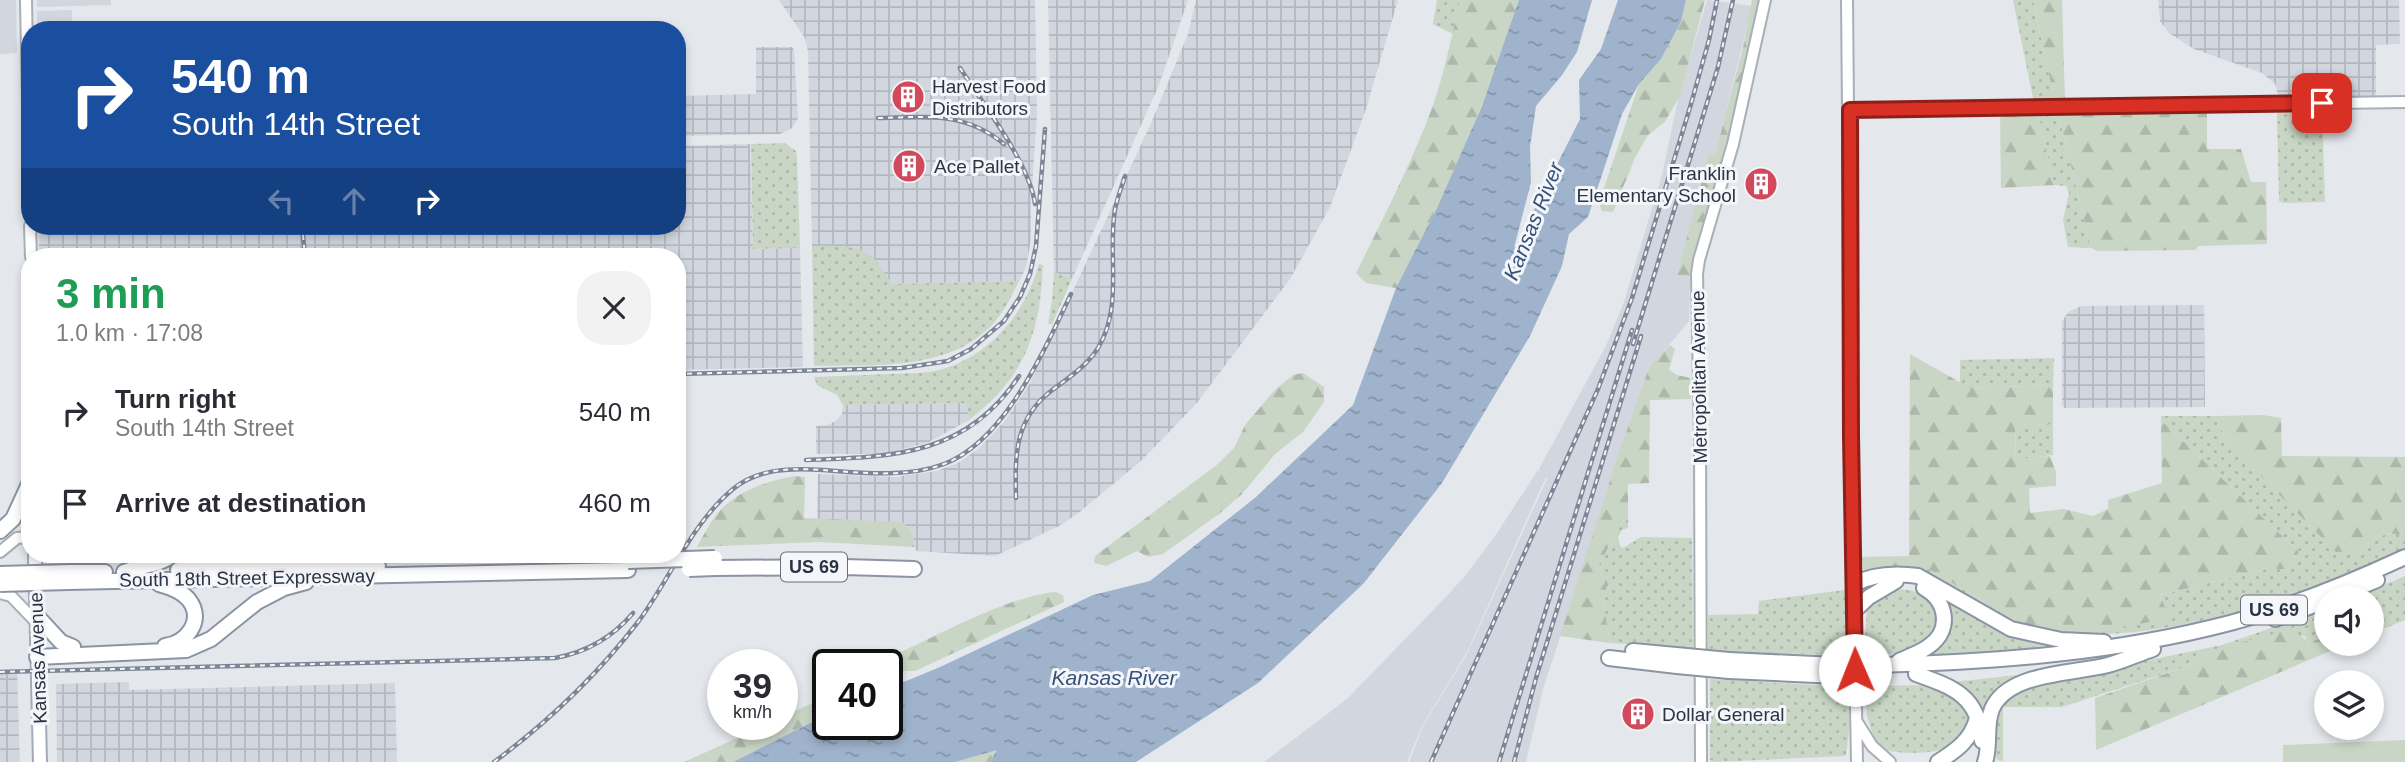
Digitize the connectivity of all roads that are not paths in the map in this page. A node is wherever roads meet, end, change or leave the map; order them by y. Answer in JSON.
{"nodes":[{"id":1,"x":26,"y":0,"type":"edge"},
{"id":2,"x":1765,"y":0,"type":"edge"},
{"id":3,"x":1847,"y":0,"type":"edge"},
{"id":4,"x":26,"y":21,"type":"edge"},
{"id":5,"x":2405,"y":103,"type":"edge"},
{"id":6,"x":1850,"y":110,"type":"junction"},
{"id":7,"x":21,"y":502,"type":"edge"},
{"id":8,"x":0,"y":531,"type":"edge"},
{"id":9,"x":21,"y":538,"type":"edge"},
{"id":10,"x":0,"y":552,"type":"edge"},
{"id":11,"x":2405,"y":557,"type":"edge"},
{"id":12,"x":35,"y":563,"type":"edge"},
{"id":13,"x":159,"y":563,"type":"edge"},
{"id":14,"x":320,"y":563,"type":"edge"},
{"id":15,"x":914,"y":564,"type":"dead end"},
{"id":16,"x":334,"y":566,"type":"junction"},
{"id":17,"x":2405,"y":568,"type":"edge"},
{"id":18,"x":371,"y":571,"type":"junction"},
{"id":19,"x":124,"y":572,"type":"junction"},
{"id":20,"x":0,"y":574,"type":"edge"},
{"id":21,"x":69,"y":577,"type":"junction"},
{"id":22,"x":322,"y":577,"type":"junction"},
{"id":23,"x":152,"y":580,"type":"junction"},
{"id":24,"x":1896,"y":581,"type":"junction"},
{"id":25,"x":0,"y":584,"type":"edge"},
{"id":26,"x":1854,"y":584,"type":"junction"},
{"id":27,"x":2362,"y":586,"type":"edge"},
{"id":28,"x":0,"y":593,"type":"edge"},
{"id":29,"x":2314,"y":605,"type":"edge"},
{"id":30,"x":1854,"y":611,"type":"junction"},
{"id":31,"x":36,"y":618,"type":"junction"},
{"id":32,"x":2137,"y":643,"type":"junction"},
{"id":33,"x":73,"y":648,"type":"junction"},
{"id":34,"x":2153,"y":649,"type":"junction"},
{"id":35,"x":36,"y":653,"type":"junction"},
{"id":36,"x":1609,"y":654,"type":"dead end"},
{"id":37,"x":1881,"y":668,"type":"junction"},
{"id":38,"x":1916,"y":674,"type":"junction"},
{"id":39,"x":1978,"y":717,"type":"junction"},
{"id":40,"x":1856,"y":720,"type":"junction"},
{"id":41,"x":40,"y":762,"type":"edge"},
{"id":42,"x":1701,"y":762,"type":"edge"},
{"id":43,"x":1857,"y":762,"type":"edge"},
{"id":44,"x":1890,"y":762,"type":"edge"},
{"id":45,"x":1938,"y":762,"type":"edge"},
{"id":46,"x":1984,"y":762,"type":"edge"}],
"edges":[{"from":1,"to":4,"type":"street"},
{"from":2,"to":42,"type":"street","name":"Metropolitan Avenue"},
{"from":3,"to":6,"type":"street"},
{"from":5,"to":6,"type":"street"},
{"from":6,"to":26,"type":"street"},
{"from":7,"to":8,"type":"highway"},
{"from":9,"to":10,"type":"street"},
{"from":11,"to":32,"type":"highway","number":"US 69"},
{"from":12,"to":31,"type":"main road","name":"Kansas Avenue"},
{"from":13,"to":19,"type":"highway"},
{"from":14,"to":16,"type":"highway"},
{"from":15,"to":18,"type":"highway","name":"South 18th Street Expressway","number":"US 69","bridge":true},
{"from":16,"to":18,"type":"highway","name":"South 18th Street Expressway","number":"US 69"},
{"from":16,"to":19,"type":"highway","name":"South 18th Street Expressway","number":"US 69"},
{"from":17,"to":27,"type":"highway","number":"US 69"},
{"from":18,"to":22,"type":"highway","name":"South 18th Street Expressway","number":"US 69"},
{"from":19,"to":21,"type":"highway","name":"South 18th Street Expressway","number":"US 69"},
{"from":20,"to":21,"type":"highway","name":"South 18th Street Expressway","number":"US 69","bridge":true},
{"from":21,"to":23,"type":"highway","name":"South 18th Street Expressway","number":"US 69"},
{"from":21,"to":25,"type":"highway","name":"South 18th Street Expressway","number":"US 69","bridge":true},
{"from":22,"to":23,"type":"highway","name":"South 18th Street Expressway","number":"US 69"},
{"from":22,"to":35,"type":"highway"},
{"from":23,"to":33,"type":"highway"},
{"from":24,"to":26,"type":"highway"},
{"from":24,"to":30,"type":"highway"},
{"from":24,"to":37,"type":"highway"},
{"from":26,"to":30,"type":"street"},
{"from":26,"to":32,"type":"highway"},
{"from":28,"to":31,"type":"street"},
{"from":29,"to":34,"type":"highway","number":"US 69"},
{"from":30,"to":40,"type":"street"},
{"from":31,"to":33,"type":"highway"},
{"from":31,"to":35,"type":"main road","name":"Kansas Avenue"},
{"from":32,"to":37,"type":"highway","number":"US 69"},
{"from":33,"to":35,"type":"highway"},
{"from":34,"to":38,"type":"highway","number":"US 69"},
{"from":34,"to":46,"type":"highway"},
{"from":35,"to":41,"type":"main road","name":"Kansas Avenue"},
{"from":36,"to":37,"type":"highway","number":"US 69","bridge":true},
{"from":37,"to":38,"type":"highway","number":"US 69"},
{"from":38,"to":39,"type":"highway"},
{"from":39,"to":45,"type":"highway"},
{"from":39,"to":46,"type":"highway"},
{"from":40,"to":43,"type":"street"},
{"from":40,"to":44,"type":"street"}]}
